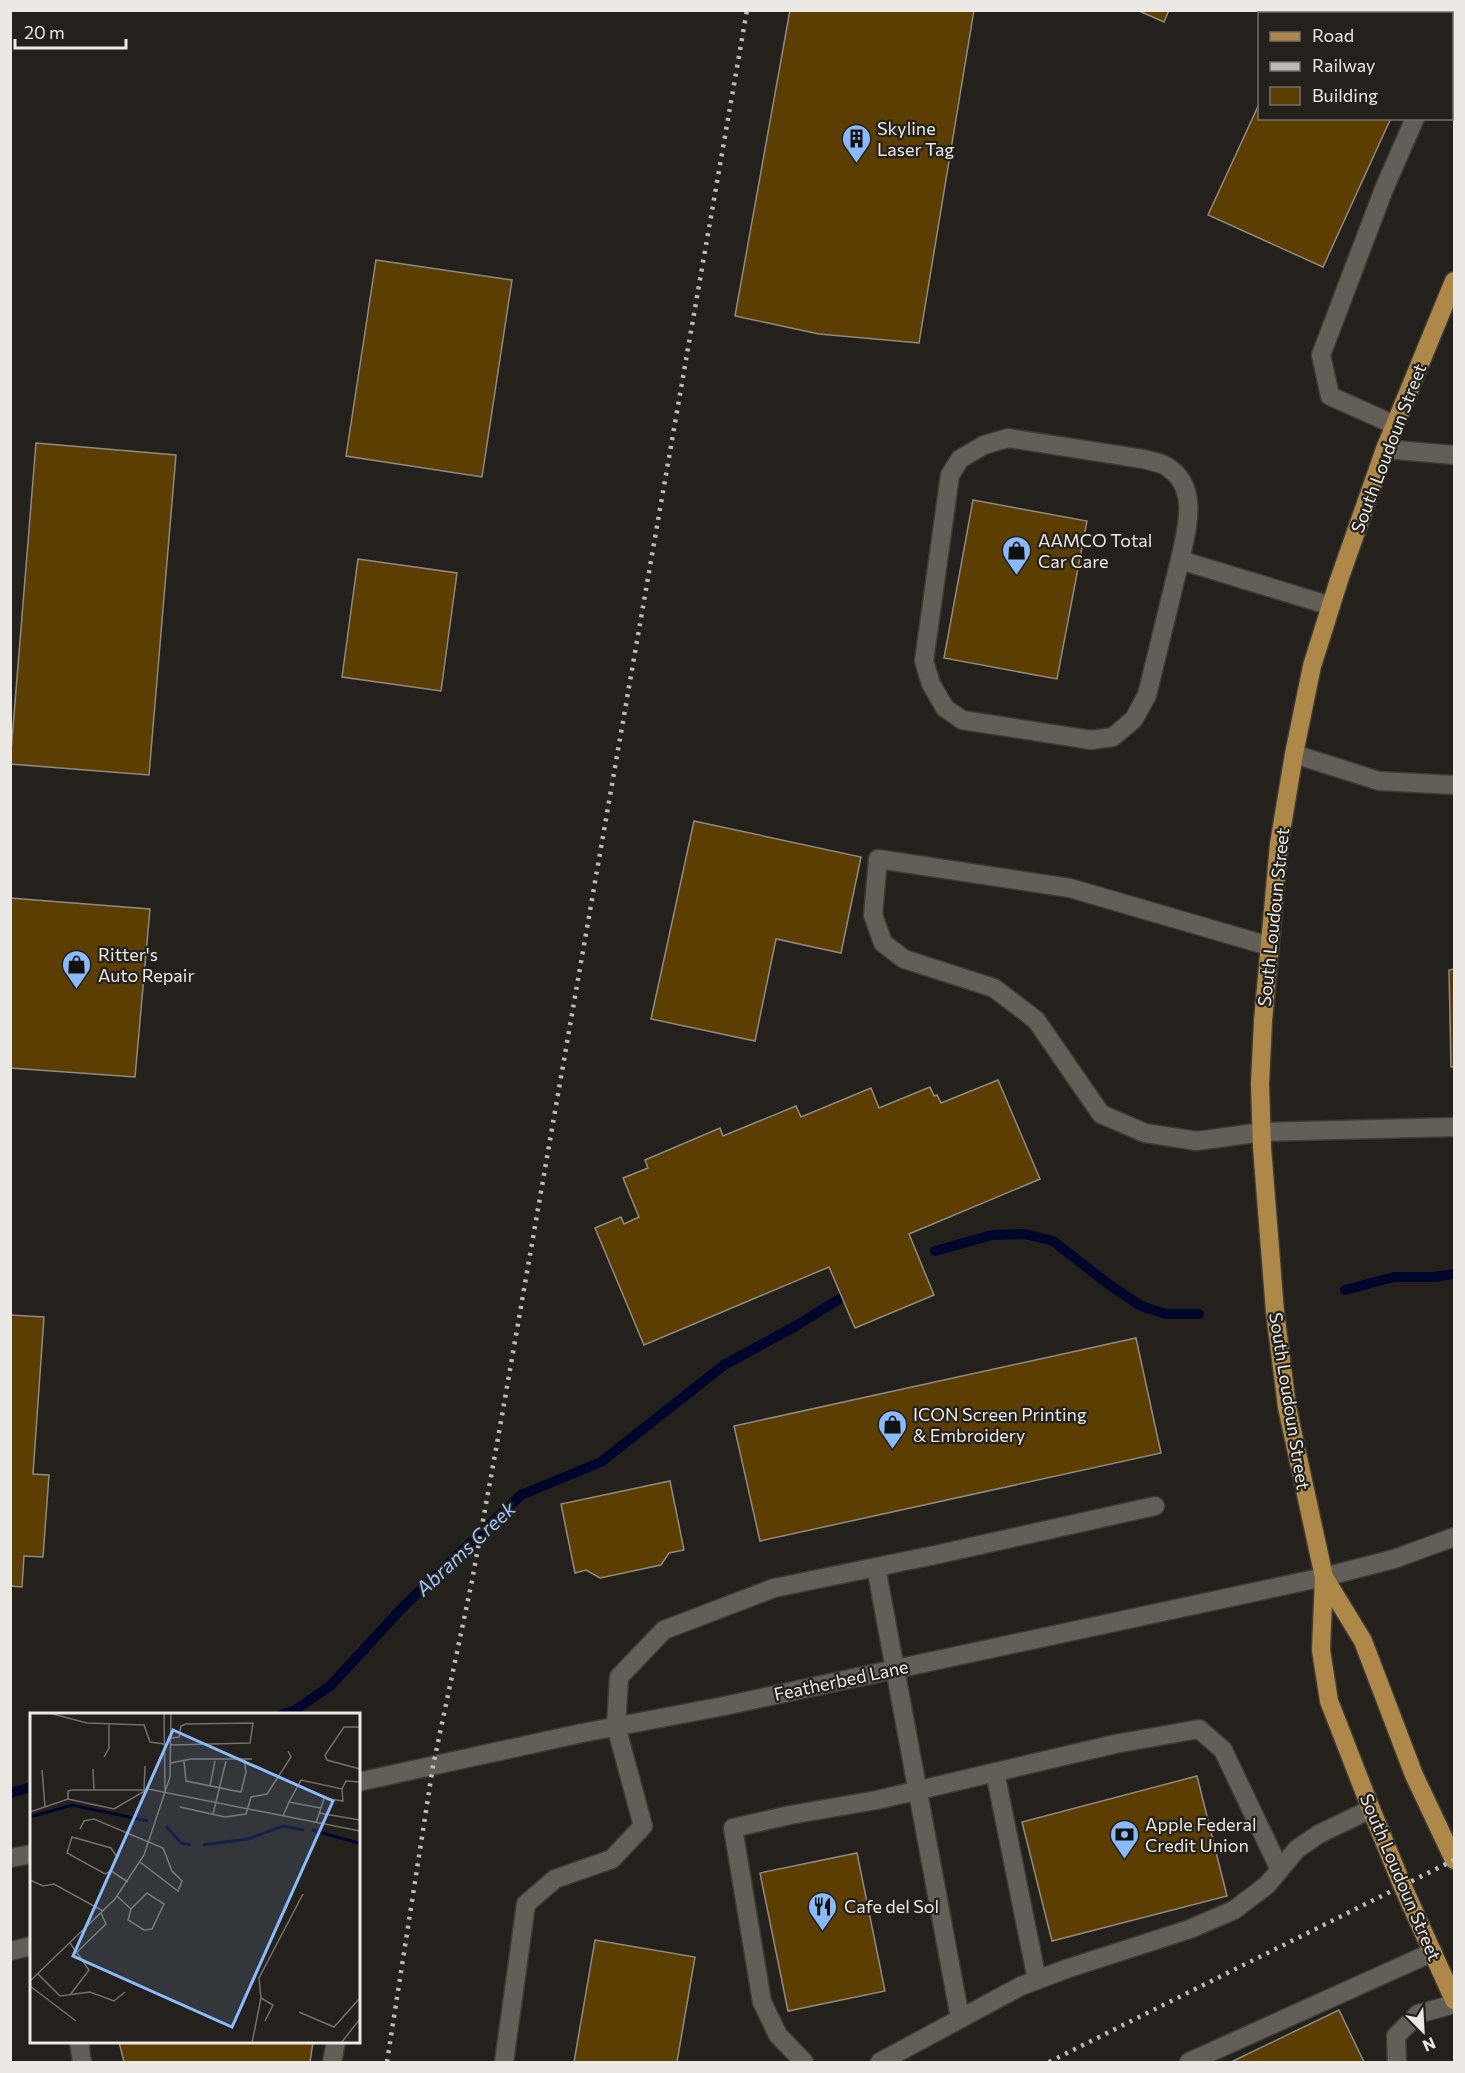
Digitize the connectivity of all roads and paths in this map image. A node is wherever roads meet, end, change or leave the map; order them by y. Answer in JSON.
{"nodes":[{"id":1,"x":1414,"y":120,"type":"edge"},
{"id":2,"x":1455,"y":281,"type":"edge"},
{"id":3,"x":1395,"y":425,"type":"junction"},
{"id":4,"x":1385,"y":448,"type":"junction"},
{"id":5,"x":1455,"y":455,"type":"edge"},
{"id":6,"x":1180,"y":560,"type":"junction"},
{"id":7,"x":1331,"y":606,"type":"junction"},
{"id":8,"x":1294,"y":753,"type":"junction"},
{"id":9,"x":1455,"y":785,"type":"edge"},
{"id":10,"x":1269,"y":946,"type":"junction"},
{"id":11,"x":1455,"y":1127,"type":"edge"},
{"id":12,"x":1262,"y":1132,"type":"junction"},
{"id":13,"x":1155,"y":1506,"type":"dead end"},
{"id":14,"x":1455,"y":1536,"type":"edge"},
{"id":15,"x":876,"y":1567,"type":"junction"},
{"id":16,"x":1324,"y":1577,"type":"junction"},
{"id":17,"x":894,"y":1668,"type":"junction"},
{"id":18,"x":616,"y":1726,"type":"junction"},
{"id":19,"x":995,"y":1772,"type":"junction"},
{"id":20,"x":360,"y":1782,"type":"edge"},
{"id":21,"x":917,"y":1790,"type":"junction"},
{"id":22,"x":1371,"y":1809,"type":"junction"},
{"id":23,"x":30,"y":1854,"type":"edge"},
{"id":24,"x":10,"y":1858,"type":"edge"},
{"id":25,"x":1455,"y":1860,"type":"edge"},
{"id":26,"x":1280,"y":1870,"type":"junction"},
{"id":27,"x":30,"y":1946,"type":"edge"},
{"id":28,"x":10,"y":1951,"type":"edge"},
{"id":29,"x":1433,"y":1952,"type":"junction"},
{"id":30,"x":1037,"y":1980,"type":"junction"},
{"id":31,"x":1455,"y":2002,"type":"edge"},
{"id":32,"x":960,"y":2018,"type":"junction"},
{"id":33,"x":79,"y":2043,"type":"edge"},
{"id":34,"x":336,"y":2043,"type":"edge"},
{"id":35,"x":82,"y":2062,"type":"edge"},
{"id":36,"x":332,"y":2062,"type":"edge"},
{"id":37,"x":504,"y":2062,"type":"edge"},
{"id":38,"x":804,"y":2062,"type":"edge"},
{"id":39,"x":880,"y":2062,"type":"edge"},
{"id":40,"x":1189,"y":2062,"type":"edge"},
{"id":41,"x":1397,"y":2062,"type":"edge"}],
"edges":[{"from":1,"to":3,"type":"street"},
{"from":2,"to":3,"type":"main road","name":"South Loudoun Street"},
{"from":3,"to":4,"type":"main road","name":"South Loudoun Street"},
{"from":4,"to":5,"type":"street"},
{"from":4,"to":7,"type":"main road","name":"South Loudoun Street"},
{"from":6,"to":6,"type":"street"},
{"from":6,"to":7,"type":"street"},
{"from":7,"to":8,"type":"main road","name":"South Loudoun Street"},
{"from":8,"to":9,"type":"street"},
{"from":8,"to":10,"type":"main road","name":"South Loudoun Street"},
{"from":10,"to":12,"type":"main road","name":"South Loudoun Street"},
{"from":10,"to":12,"type":"street"},
{"from":11,"to":12,"type":"street"},
{"from":12,"to":16,"type":"main road","name":"South Loudoun Street"},
{"from":13,"to":15,"type":"street"},
{"from":14,"to":16,"type":"street","name":"Featherbed Lane"},
{"from":15,"to":17,"type":"street"},
{"from":15,"to":18,"type":"street"},
{"from":16,"to":17,"type":"street","name":"Featherbed Lane"},
{"from":16,"to":22,"type":"main road","name":"South Loudoun Street"},
{"from":16,"to":25,"type":"main road","name":"South Loudoun Street"},
{"from":17,"to":18,"type":"street","name":"Featherbed Lane"},
{"from":17,"to":21,"type":"street"},
{"from":18,"to":20,"type":"street","name":"Featherbed Lane"},
{"from":18,"to":37,"type":"street"},
{"from":19,"to":21,"type":"street"},
{"from":19,"to":26,"type":"street"},
{"from":19,"to":30,"type":"street"},
{"from":21,"to":32,"type":"street"},
{"from":21,"to":38,"type":"street"},
{"from":22,"to":26,"type":"street"},
{"from":22,"to":29,"type":"main road","name":"South Loudoun Street"},
{"from":23,"to":24,"type":"street"},
{"from":26,"to":30,"type":"street"},
{"from":27,"to":28,"type":"street"},
{"from":29,"to":31,"type":"main road","name":"South Loudoun Street"},
{"from":29,"to":40,"type":"street"},
{"from":30,"to":32,"type":"street"},
{"from":31,"to":41,"type":"street"},
{"from":32,"to":39,"type":"street"},
{"from":33,"to":35,"type":"street"},
{"from":34,"to":36,"type":"street"}]}
